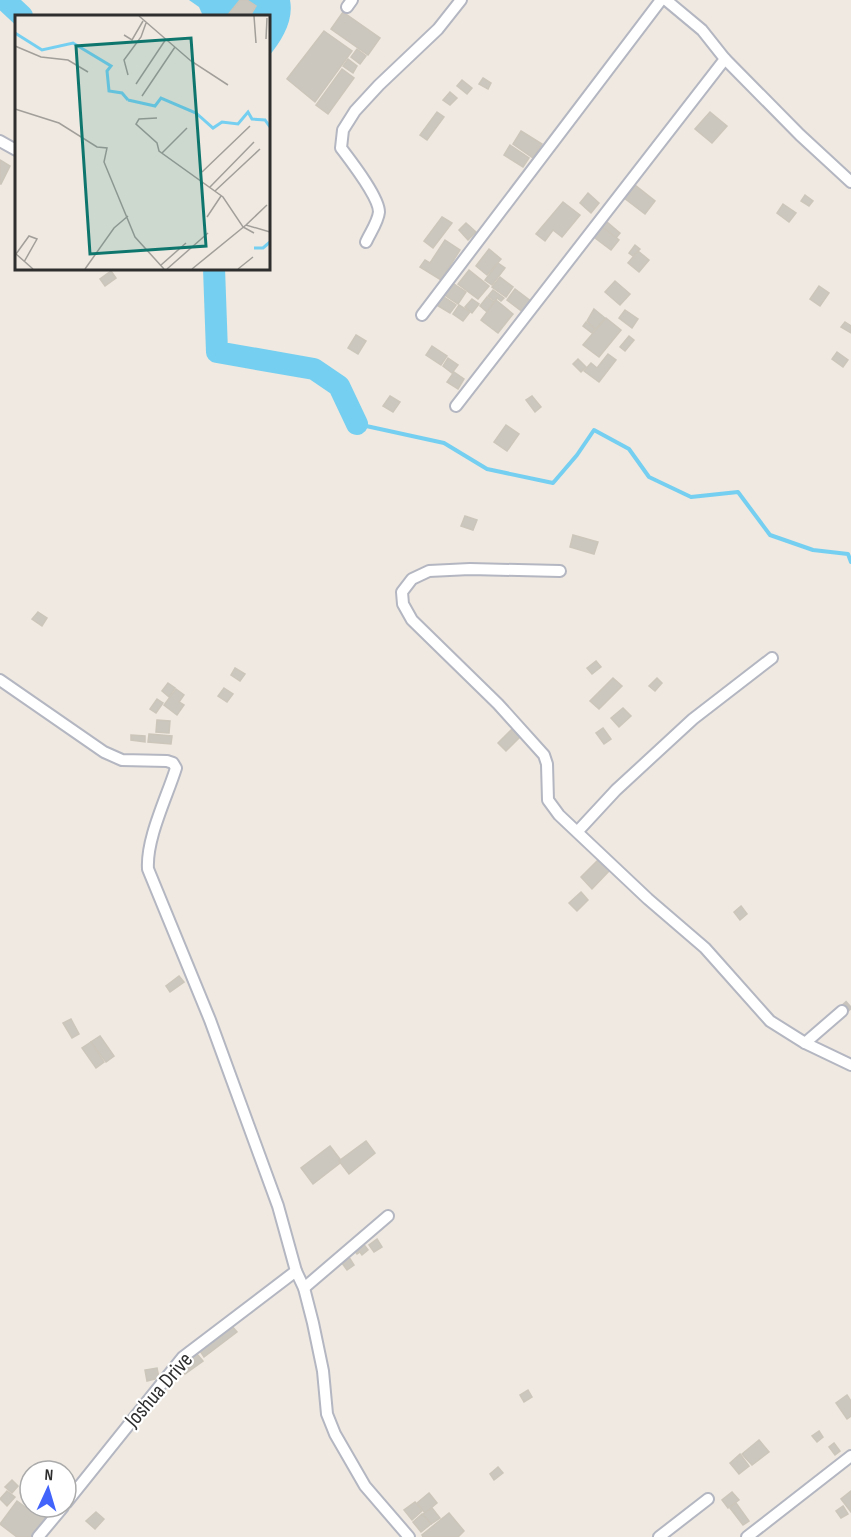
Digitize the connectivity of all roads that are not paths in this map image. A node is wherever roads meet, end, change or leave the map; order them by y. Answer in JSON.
{"nodes":[{"id":1,"x":461,"y":0,"type":"edge"},
{"id":2,"x":661,"y":0,"type":"edge"},
{"id":3,"x":666,"y":0,"type":"edge"},
{"id":4,"x":725,"y":59,"type":"junction"},
{"id":5,"x":0,"y":141,"type":"edge"},
{"id":6,"x":15,"y":149,"type":"edge"},
{"id":7,"x":851,"y":182,"type":"edge"},
{"id":8,"x":366,"y":242,"type":"dead end"},
{"id":9,"x":422,"y":315,"type":"dead end"},
{"id":10,"x":456,"y":405,"type":"dead end"},
{"id":11,"x":560,"y":571,"type":"dead end"},
{"id":12,"x":772,"y":658,"type":"dead end"},
{"id":13,"x":0,"y":680,"type":"edge"},
{"id":14,"x":578,"y":831,"type":"junction"},
{"id":15,"x":842,"y":1011,"type":"tunnel mouth"},
{"id":16,"x":805,"y":1043,"type":"junction"},
{"id":17,"x":851,"y":1065,"type":"edge"},
{"id":18,"x":388,"y":1215,"type":"dead end"},
{"id":19,"x":296,"y":1271,"type":"junction"},
{"id":20,"x":304,"y":1288,"type":"junction"},
{"id":21,"x":851,"y":1456,"type":"edge"},
{"id":22,"x":78,"y":1488,"type":"edge"},
{"id":23,"x":708,"y":1499,"type":"dead end"},
{"id":24,"x":53,"y":1519,"type":"edge"},
{"id":25,"x":38,"y":1537,"type":"edge"},
{"id":26,"x":409,"y":1537,"type":"edge"},
{"id":27,"x":659,"y":1537,"type":"edge"},
{"id":28,"x":747,"y":1537,"type":"edge"}],
"edges":[{"from":1,"to":8,"type":"street"},
{"from":2,"to":9,"type":"street"},
{"from":3,"to":4,"type":"street"},
{"from":4,"to":7,"type":"street"},
{"from":4,"to":10,"type":"street"},
{"from":5,"to":6,"type":"street"},
{"from":11,"to":14,"type":"street"},
{"from":12,"to":14,"type":"street"},
{"from":13,"to":19,"type":"street"},
{"from":14,"to":16,"type":"street"},
{"from":15,"to":16,"type":"street"},
{"from":16,"to":17,"type":"street"},
{"from":18,"to":20,"type":"street"},
{"from":19,"to":20,"type":"street"},
{"from":19,"to":22,"type":"street","name":"Joshua Drive"},
{"from":20,"to":26,"type":"street"},
{"from":21,"to":28,"type":"street"},
{"from":23,"to":27,"type":"street"},
{"from":24,"to":25,"type":"street"}]}
